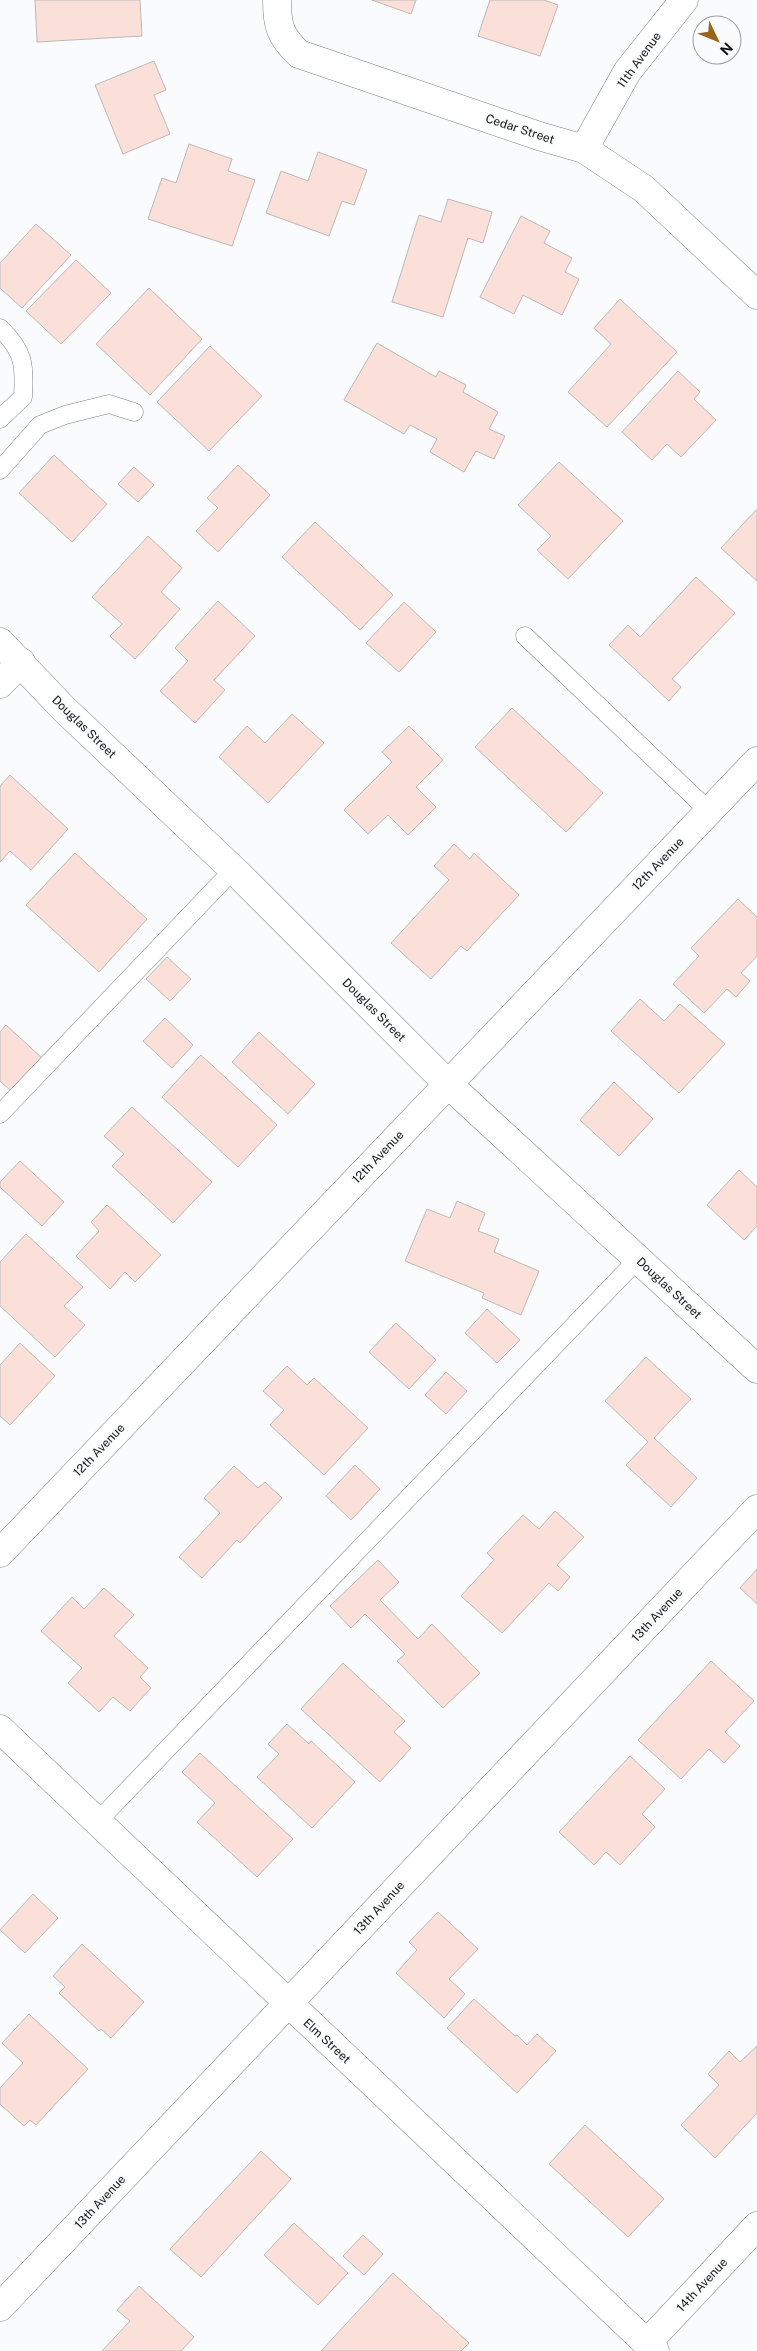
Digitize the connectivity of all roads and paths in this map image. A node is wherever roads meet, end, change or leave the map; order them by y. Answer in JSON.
{"nodes":[{"id":1,"x":277,"y":0,"type":"edge"},
{"id":2,"x":684,"y":0,"type":"edge"},
{"id":3,"x":584,"y":149,"type":"junction"},
{"id":4,"x":757,"y":295,"type":"edge"},
{"id":5,"x":0,"y":328,"type":"edge"},
{"id":6,"x":134,"y":412,"type":"dead end"},
{"id":7,"x":0,"y":419,"type":"edge"},
{"id":8,"x":0,"y":470,"type":"edge"},
{"id":9,"x":525,"y":636,"type":"dead end"},
{"id":10,"x":0,"y":642,"type":"edge"},
{"id":11,"x":21,"y":662,"type":"junction"},
{"id":12,"x":0,"y":684,"type":"edge"},
{"id":13,"x":757,"y":761,"type":"edge"},
{"id":14,"x":709,"y":811,"type":"junction"},
{"id":15,"x":233,"y":870,"type":"junction"},
{"id":16,"x":448,"y":1084,"type":"junction"},
{"id":17,"x":0,"y":1114,"type":"edge"},
{"id":18,"x":638,"y":1259,"type":"junction"},
{"id":19,"x":757,"y":1369,"type":"edge"},
{"id":20,"x":757,"y":1509,"type":"edge"},
{"id":21,"x":0,"y":1553,"type":"edge"},
{"id":22,"x":0,"y":1729,"type":"edge"},
{"id":23,"x":97,"y":1822,"type":"junction"},
{"id":24,"x":288,"y":2004,"type":"junction"},
{"id":25,"x":757,"y":2226,"type":"edge"},
{"id":26,"x":0,"y":2308,"type":"edge"},
{"id":27,"x":651,"y":2347,"type":"edge"}],
"edges":[{"from":1,"to":3,"type":"street","name":"Cedar Street"},
{"from":2,"to":3,"type":"street","name":"11th Avenue"},
{"from":3,"to":4,"type":"street","name":"Cedar Street"},
{"from":5,"to":7,"type":"lane"},
{"from":6,"to":8,"type":"lane"},
{"from":9,"to":14,"type":"lane"},
{"from":10,"to":11,"type":"street","name":"Douglas Street"},
{"from":11,"to":12,"type":"street"},
{"from":11,"to":15,"type":"street","name":"Douglas Street"},
{"from":13,"to":14,"type":"street","name":"12th Avenue"},
{"from":14,"to":16,"type":"street","name":"12th Avenue"},
{"from":15,"to":16,"type":"street","name":"Douglas Street"},
{"from":15,"to":17,"type":"lane"},
{"from":16,"to":18,"type":"street","name":"Douglas Street"},
{"from":16,"to":21,"type":"street","name":"12th Avenue"},
{"from":18,"to":19,"type":"street","name":"Douglas Street"},
{"from":18,"to":23,"type":"lane"},
{"from":20,"to":24,"type":"street","name":"13th Avenue"},
{"from":22,"to":23,"type":"street","name":"Elm Street"},
{"from":23,"to":24,"type":"street","name":"Elm Street"},
{"from":24,"to":26,"type":"street","name":"13th Avenue"},
{"from":24,"to":27,"type":"street","name":"Elm Street"},
{"from":25,"to":27,"type":"street","name":"14th Avenue"}]}
